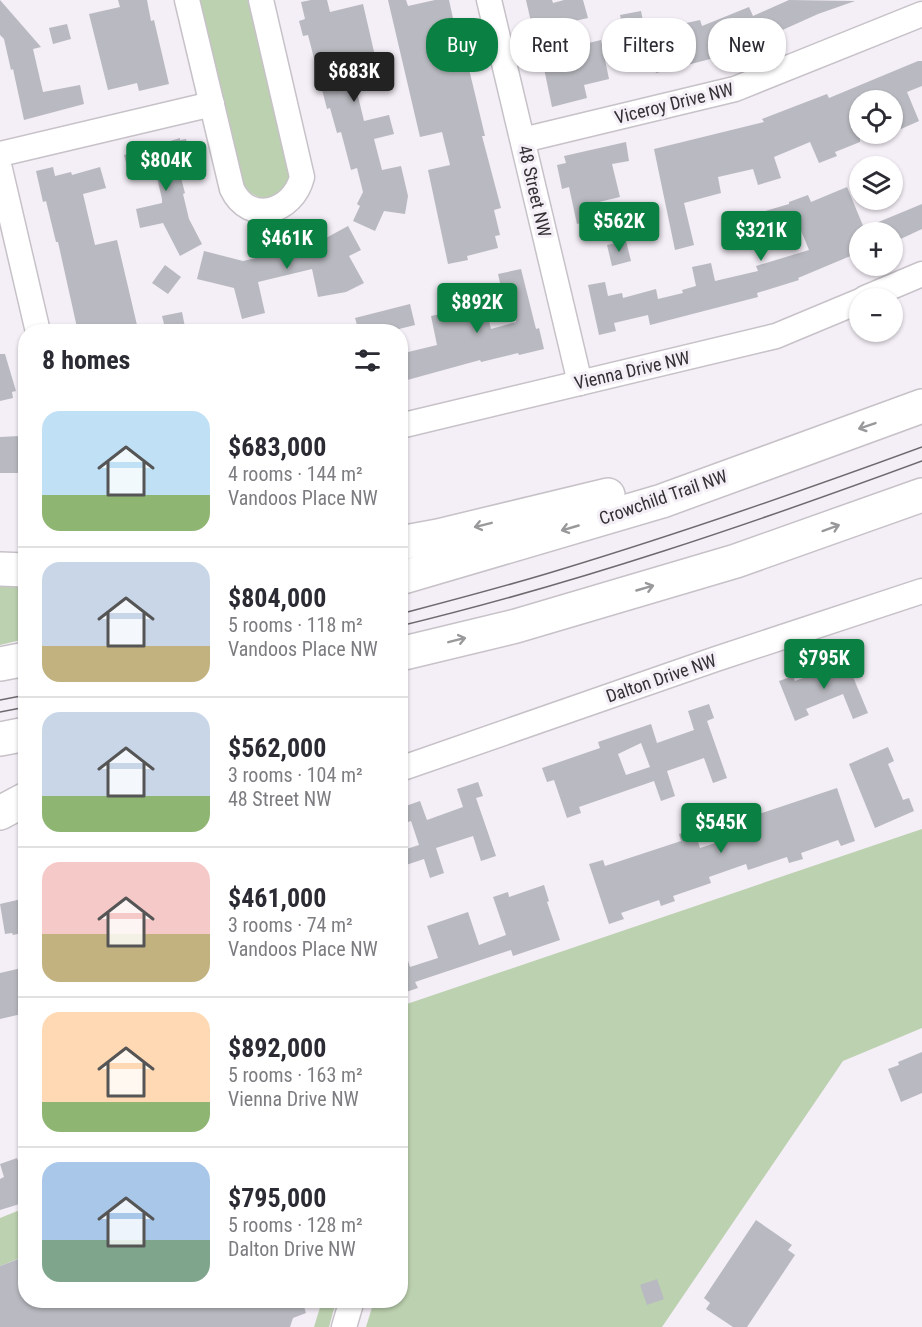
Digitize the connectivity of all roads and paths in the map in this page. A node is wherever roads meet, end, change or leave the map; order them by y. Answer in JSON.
{"nodes":[{"id":1,"x":187,"y":0,"type":"edge"},
{"id":2,"x":261,"y":0,"type":"edge"},
{"id":3,"x":489,"y":0,"type":"edge"},
{"id":4,"x":922,"y":14,"type":"edge"},
{"id":5,"x":212,"y":104,"type":"junction"},
{"id":6,"x":523,"y":140,"type":"junction"},
{"id":7,"x":0,"y":154,"type":"edge"},
{"id":8,"x":0,"y":169,"type":"edge"},
{"id":9,"x":922,"y":274,"type":"edge"},
{"id":10,"x":889,"y":288,"type":"edge"},
{"id":11,"x":849,"y":306,"type":"edge"},
{"id":12,"x":36,"y":324,"type":"edge"},
{"id":13,"x":580,"y":383,"type":"junction"},
{"id":14,"x":922,"y":406,"type":"edge"},
{"id":15,"x":408,"y":424,"type":"edge"},
{"id":16,"x":784,"y":455,"type":"junction"},
{"id":17,"x":922,"y":495,"type":"edge"},
{"id":18,"x":408,"y":542,"type":"edge"},
{"id":19,"x":0,"y":569,"type":"edge"},
{"id":20,"x":18,"y":570,"type":"edge"},
{"id":21,"x":408,"y":576,"type":"edge"},
{"id":22,"x":922,"y":591,"type":"edge"},
{"id":23,"x":408,"y":652,"type":"edge"},
{"id":24,"x":18,"y":661,"type":"edge"},
{"id":25,"x":0,"y":664,"type":"edge"},
{"id":26,"x":18,"y":736,"type":"edge"},
{"id":27,"x":0,"y":739,"type":"edge"},
{"id":28,"x":408,"y":766,"type":"edge"},
{"id":29,"x":18,"y":803,"type":"edge"},
{"id":30,"x":0,"y":813,"type":"edge"},
{"id":31,"x":350,"y":1308,"type":"edge"},
{"id":32,"x":345,"y":1327,"type":"edge"}],
"edges":[{"from":1,"to":5,"type":"street"},
{"from":2,"to":5,"type":"street"},
{"from":3,"to":6,"type":"street","name":"48 Street NW"},
{"from":4,"to":6,"type":"street","name":"Viceroy Drive NW"},
{"from":5,"to":7,"type":"street"},
{"from":6,"to":13,"type":"street","name":"48 Street NW"},
{"from":8,"to":12,"type":"street"},
{"from":9,"to":10,"type":"street"},
{"from":11,"to":13,"type":"street","name":"Vienna Drive NW"},
{"from":13,"to":15,"type":"street","name":"Vienna Drive NW"},
{"from":14,"to":16,"type":"highway","name":"Crowchild Trail NW","one_way":true},
{"from":16,"to":18,"type":"highway","one_way":true},
{"from":16,"to":21,"type":"highway","name":"Crowchild Trail NW","one_way":true},
{"from":23,"to":17,"type":"highway","one_way":true},
{"from":19,"to":20,"type":"highway"},
{"from":22,"to":28,"type":"street","name":"Dalton Drive NW"},
{"from":24,"to":25,"type":"highway"},
{"from":26,"to":27,"type":"highway"},
{"from":29,"to":30,"type":"highway"},
{"from":31,"to":32,"type":"street"}]}
